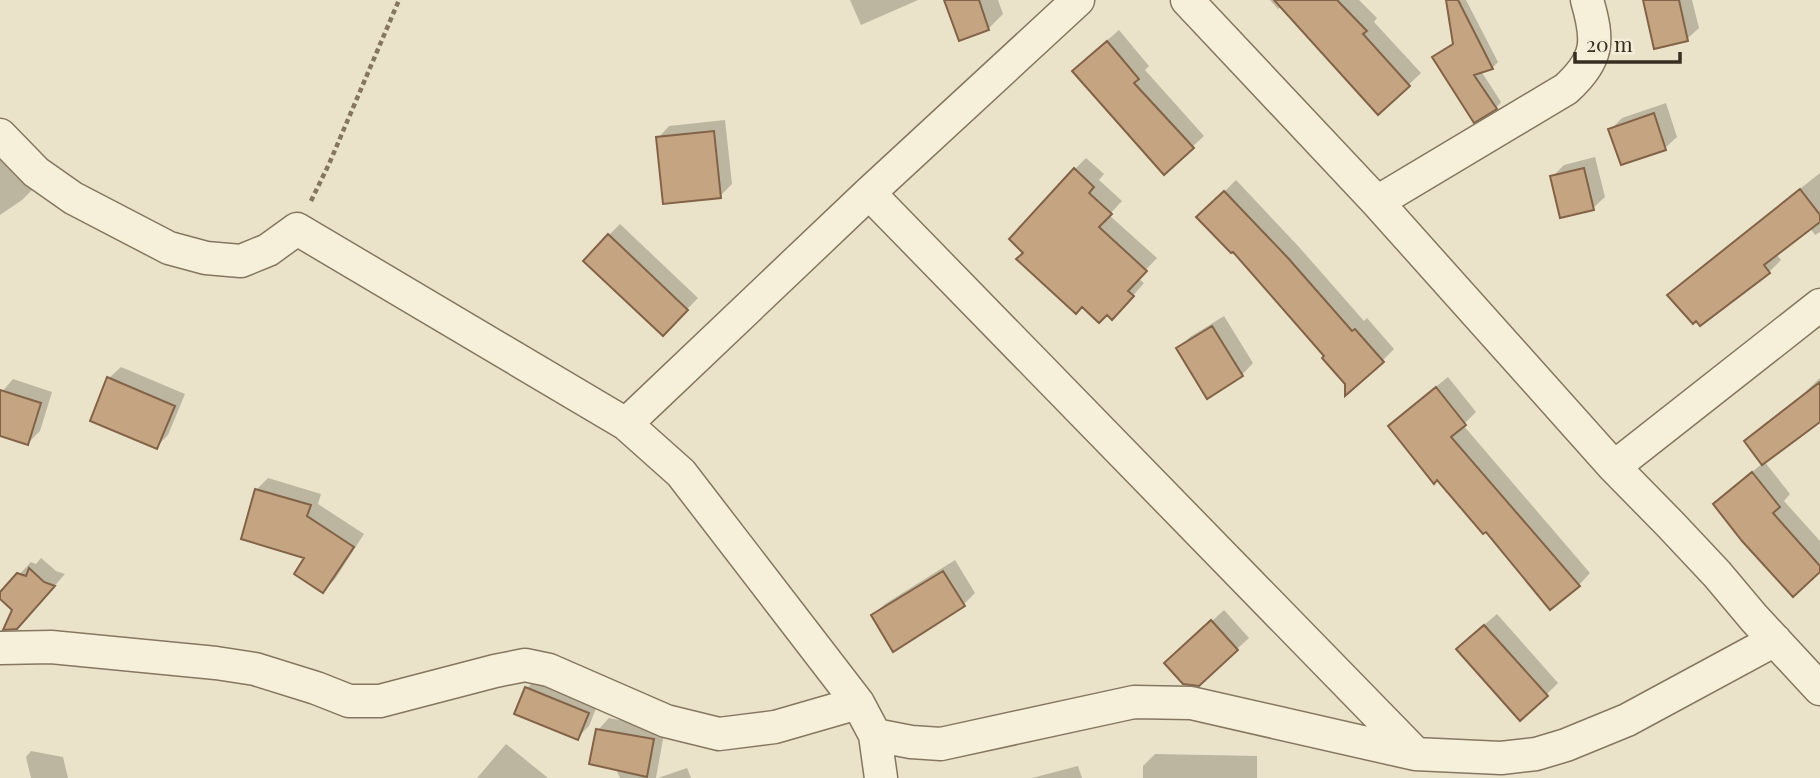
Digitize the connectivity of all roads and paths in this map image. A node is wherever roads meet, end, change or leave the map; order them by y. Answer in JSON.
{"nodes":[{"id":1,"x":399,"y":0,"type":"edge"},
{"id":2,"x":1078,"y":0,"type":"edge"},
{"id":3,"x":1187,"y":0,"type":"edge"},
{"id":4,"x":1587,"y":0,"type":"edge"},
{"id":5,"x":0,"y":135,"type":"edge"},
{"id":6,"x":869,"y":193,"type":"junction"},
{"id":7,"x":1377,"y":202,"type":"junction"},
{"id":8,"x":297,"y":229,"type":"junction"},
{"id":9,"x":1820,"y":305,"type":"edge"},
{"id":10,"x":626,"y":424,"type":"junction"},
{"id":11,"x":1614,"y":467,"type":"junction"},
{"id":12,"x":1774,"y":640,"type":"junction"},
{"id":13,"x":0,"y":648,"type":"edge"},
{"id":14,"x":1820,"y":689,"type":"edge"},
{"id":15,"x":858,"y":703,"type":"junction"},
{"id":16,"x":875,"y":735,"type":"junction"},
{"id":17,"x":1415,"y":754,"type":"junction"},
{"id":18,"x":881,"y":778,"type":"edge"}],
"edges":[{"from":1,"to":8,"type":"path"},
{"from":2,"to":6,"type":"street"},
{"from":3,"to":7,"type":"street"},
{"from":4,"to":7,"type":"street"},
{"from":5,"to":8,"type":"street"},
{"from":6,"to":10,"type":"street"},
{"from":6,"to":17,"type":"street"},
{"from":7,"to":11,"type":"street"},
{"from":8,"to":10,"type":"street"},
{"from":9,"to":11,"type":"street"},
{"from":10,"to":15,"type":"street"},
{"from":11,"to":12,"type":"street"},
{"from":12,"to":14,"type":"street"},
{"from":12,"to":17,"type":"street"},
{"from":13,"to":15,"type":"street"},
{"from":15,"to":16,"type":"street"},
{"from":16,"to":17,"type":"street"},
{"from":16,"to":18,"type":"street"}]}
